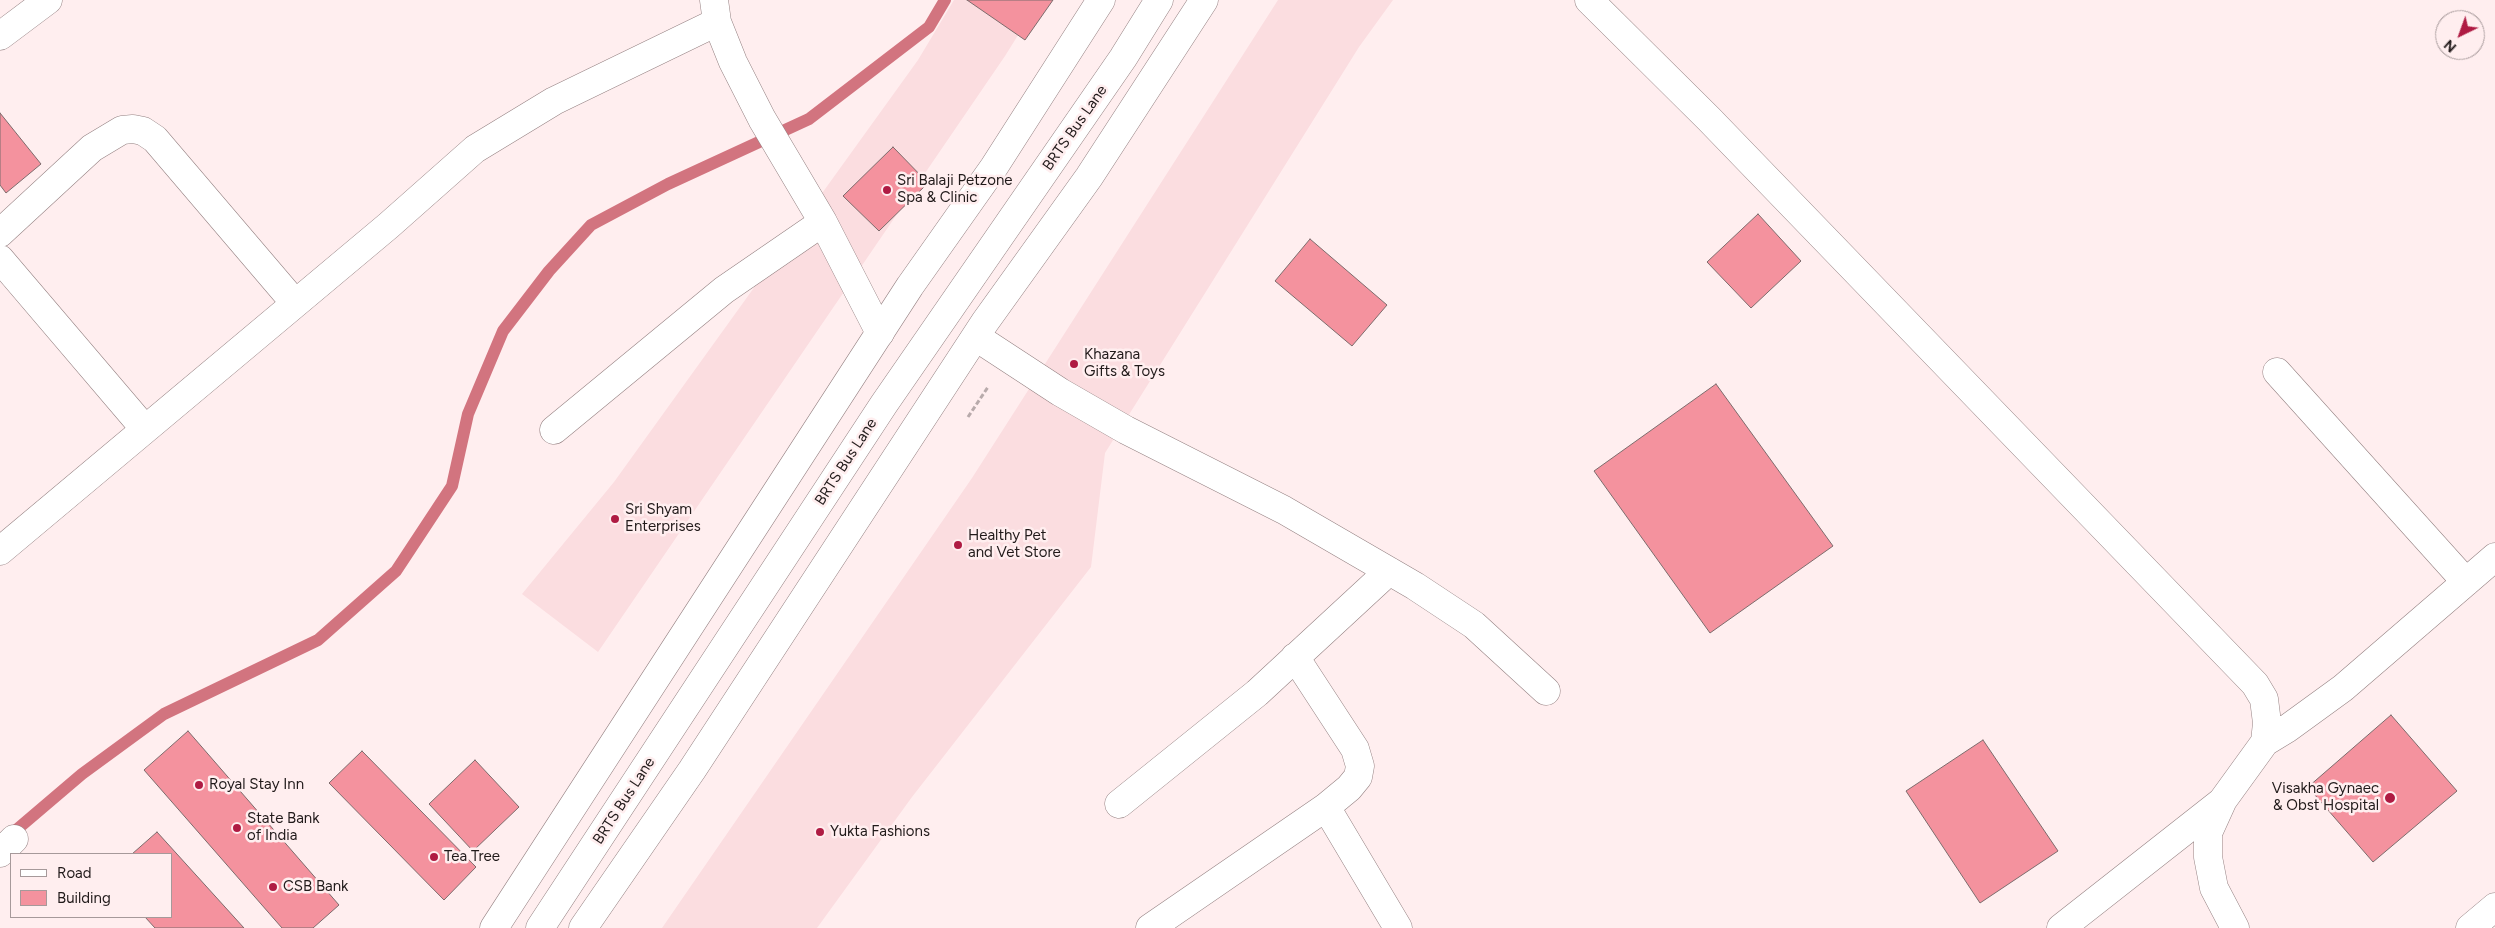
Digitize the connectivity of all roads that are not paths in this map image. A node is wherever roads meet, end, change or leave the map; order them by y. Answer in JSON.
{"nodes":[{"id":1,"x":48,"y":0,"type":"edge"},
{"id":2,"x":1101,"y":0,"type":"edge"},
{"id":3,"x":1158,"y":0,"type":"edge"},
{"id":4,"x":1204,"y":0,"type":"edge"},
{"id":5,"x":1589,"y":0,"type":"edge"},
{"id":6,"x":716,"y":11,"type":"edge"},
{"id":7,"x":0,"y":36,"type":"edge"},
{"id":8,"x":823,"y":222,"type":"junction"},
{"id":9,"x":0,"y":233,"type":"edge"},
{"id":10,"x":0,"y":259,"type":"edge"},
{"id":11,"x":294,"y":302,"type":"junction"},
{"id":12,"x":880,"y":334,"type":"junction"},
{"id":13,"x":976,"y":337,"type":"junction"},
{"id":14,"x":2277,"y":372,"type":"dead end"},
{"id":15,"x":144,"y":428,"type":"junction"},
{"id":16,"x":554,"y":430,"type":"dead end"},
{"id":17,"x":0,"y":551,"type":"edge"},
{"id":18,"x":2495,"y":558,"type":"edge"},
{"id":19,"x":1390,"y":571,"type":"junction"},
{"id":20,"x":2466,"y":582,"type":"junction"},
{"id":21,"x":1295,"y":658,"type":"junction"},
{"id":22,"x":1546,"y":691,"type":"dead end"},
{"id":23,"x":2265,"y":742,"type":"junction"},
{"id":24,"x":2223,"y":800,"type":"junction"},
{"id":25,"x":1120,"y":804,"type":"dead end"},
{"id":26,"x":1326,"y":807,"type":"junction"},
{"id":27,"x":2495,"y":907,"type":"edge"},
{"id":28,"x":494,"y":928,"type":"edge"},
{"id":29,"x":540,"y":928,"type":"edge"},
{"id":30,"x":583,"y":928,"type":"edge"},
{"id":31,"x":1150,"y":928,"type":"edge"},
{"id":32,"x":1398,"y":928,"type":"edge"},
{"id":33,"x":2060,"y":928,"type":"edge"},
{"id":34,"x":2235,"y":928,"type":"edge"},
{"id":35,"x":2470,"y":928,"type":"edge"}],
"edges":[{"from":1,"to":7,"type":"street"},
{"from":2,"to":12,"type":"street"},
{"from":3,"to":29,"type":"street","name":"BRTS Bus Lane"},
{"from":4,"to":13,"type":"street"},
{"from":5,"to":23,"type":"street"},
{"from":6,"to":8,"type":"street"},
{"from":6,"to":11,"type":"street"},
{"from":8,"to":12,"type":"street"},
{"from":8,"to":16,"type":"street"},
{"from":9,"to":11,"type":"street"},
{"from":10,"to":15,"type":"street"},
{"from":11,"to":15,"type":"street"},
{"from":12,"to":28,"type":"street"},
{"from":13,"to":19,"type":"street"},
{"from":13,"to":30,"type":"street"},
{"from":14,"to":20,"type":"street"},
{"from":15,"to":17,"type":"street"},
{"from":18,"to":20,"type":"street"},
{"from":19,"to":21,"type":"street"},
{"from":19,"to":22,"type":"street"},
{"from":20,"to":23,"type":"street"},
{"from":21,"to":25,"type":"street"},
{"from":21,"to":26,"type":"street"},
{"from":23,"to":24,"type":"street"},
{"from":24,"to":33,"type":"street"},
{"from":24,"to":34,"type":"street"},
{"from":26,"to":31,"type":"street"},
{"from":26,"to":32,"type":"street"},
{"from":27,"to":35,"type":"street"}]}
